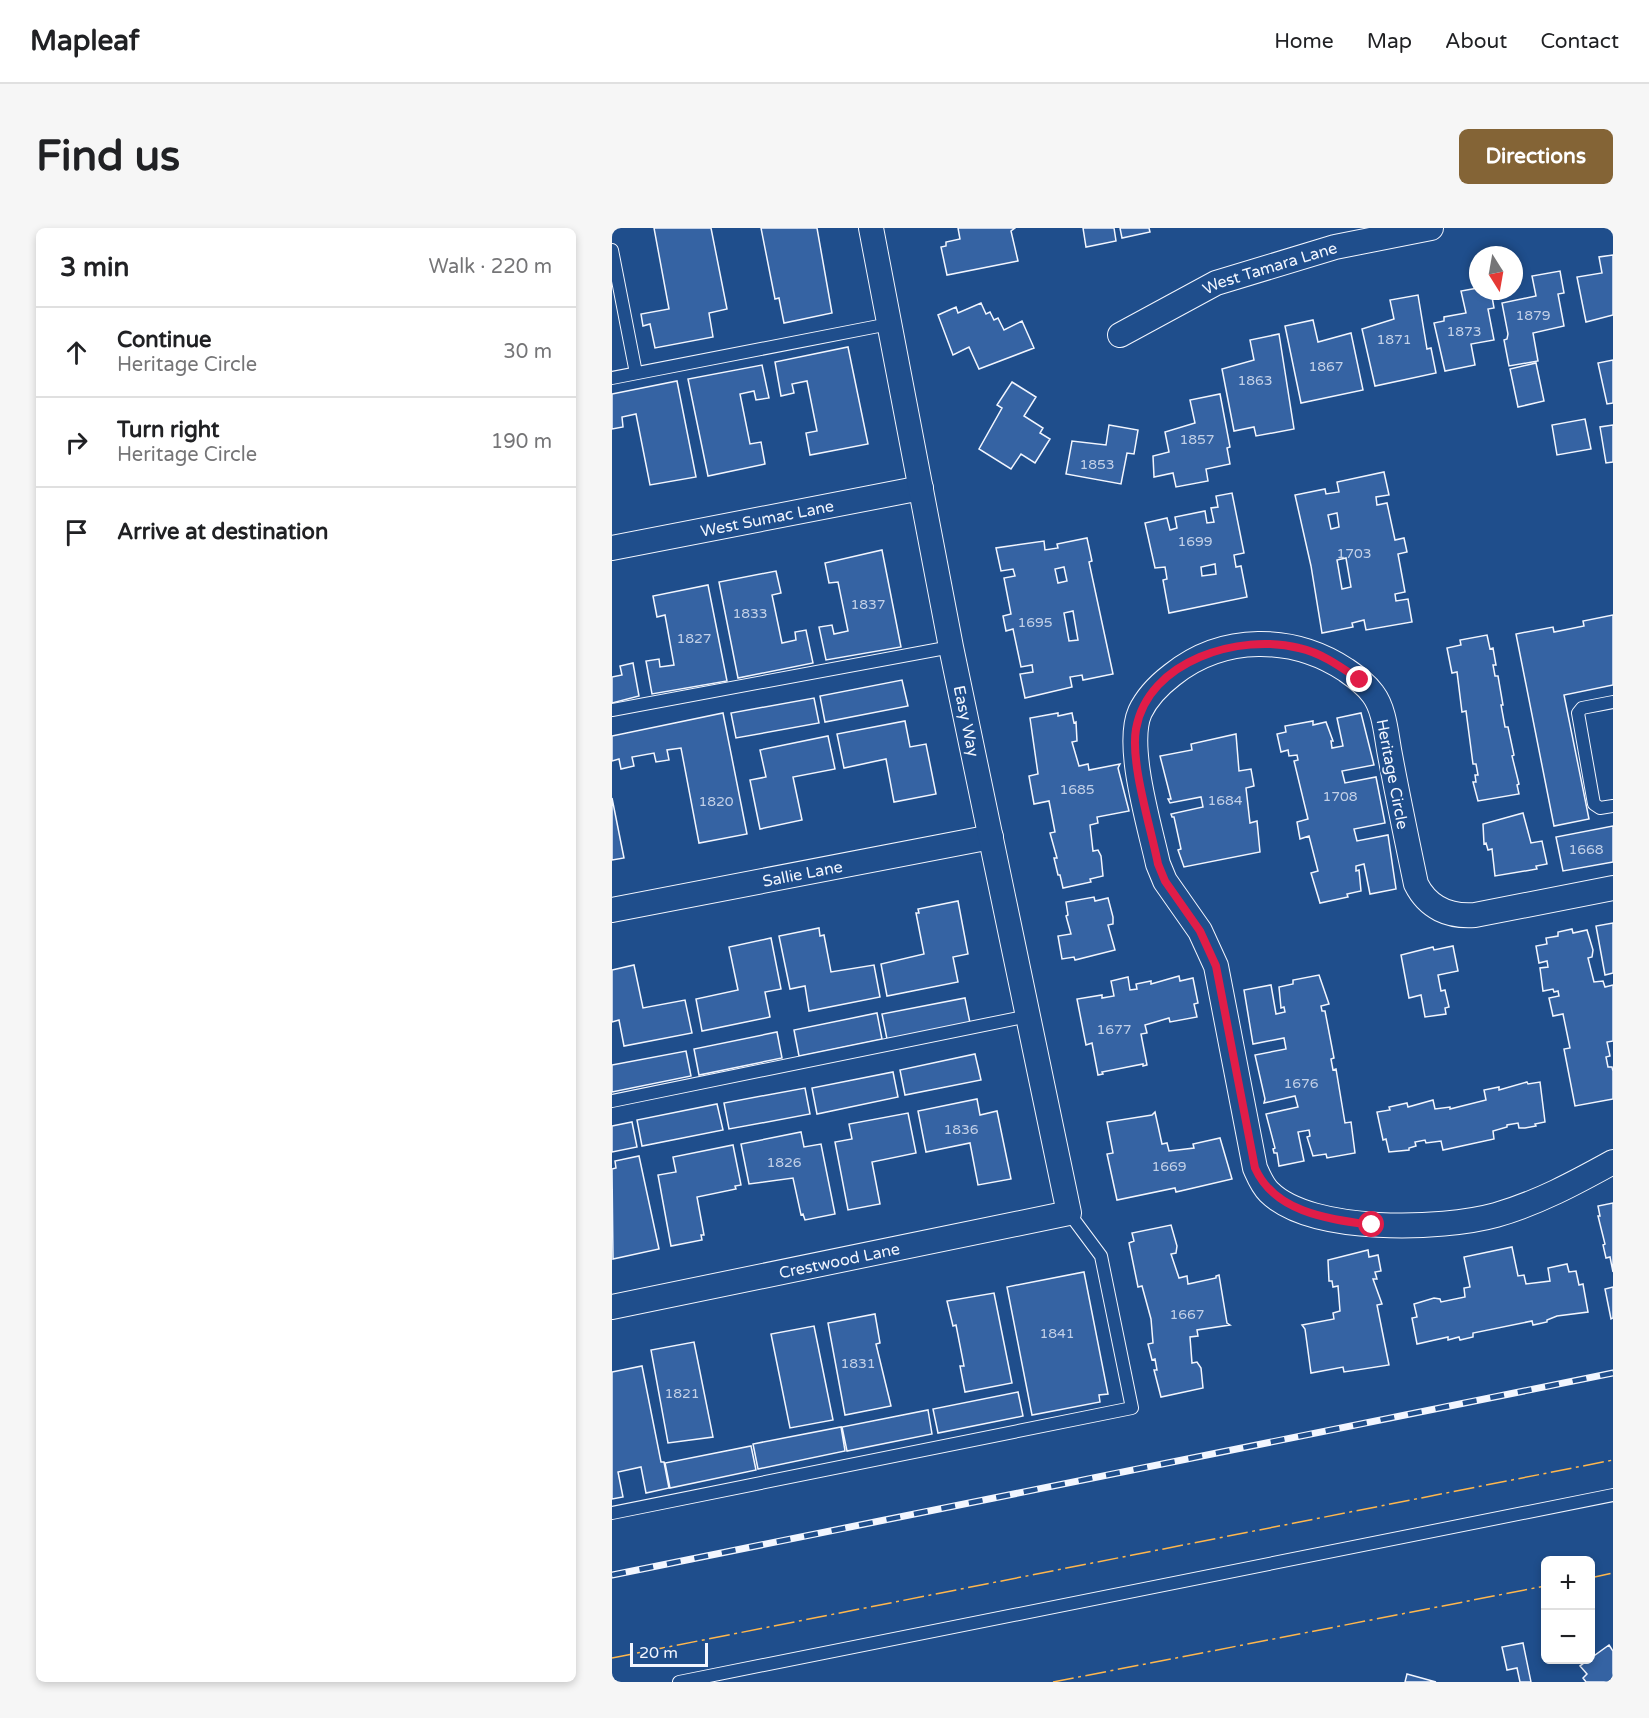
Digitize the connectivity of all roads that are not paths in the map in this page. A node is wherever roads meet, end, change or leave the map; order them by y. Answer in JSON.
{"nodes":[{"id":1,"x":871,"y":228,"type":"edge"},
{"id":2,"x":1431,"y":228,"type":"edge"},
{"id":3,"x":612,"y":250,"type":"edge"},
{"id":4,"x":889,"y":324,"type":"junction"},
{"id":5,"x":1120,"y":335,"type":"dead end"},
{"id":6,"x":636,"y":373,"type":"junction"},
{"id":7,"x":612,"y":378,"type":"edge"},
{"id":8,"x":921,"y":488,"type":"junction"},
{"id":9,"x":612,"y":548,"type":"edge"},
{"id":10,"x":951,"y":646,"type":"junction"},
{"id":11,"x":1613,"y":702,"type":"edge"},
{"id":12,"x":612,"y":710,"type":"edge"},
{"id":13,"x":1613,"y":806,"type":"edge"},
{"id":14,"x":991,"y":837,"type":"junction"},
{"id":15,"x":1613,"y":888,"type":"edge"},
{"id":16,"x":612,"y":910,"type":"edge"},
{"id":17,"x":1028,"y":1016,"type":"junction"},
{"id":18,"x":612,"y":1101,"type":"edge"},
{"id":19,"x":1613,"y":1162,"type":"edge"},
{"id":20,"x":1069,"y":1213,"type":"junction"},
{"id":21,"x":612,"y":1306,"type":"edge"},
{"id":22,"x":1613,"y":1495,"type":"edge"},
{"id":23,"x":612,"y":1513,"type":"edge"},
{"id":24,"x":679,"y":1682,"type":"edge"}],
"edges":[{"from":1,"to":4,"type":"street","name":"Easy Way"},
{"from":2,"to":5,"type":"street","name":"West Tamara Lane"},
{"from":3,"to":6,"type":"lane"},
{"from":4,"to":6,"type":"lane"},
{"from":4,"to":8,"type":"street","name":"Easy Way"},
{"from":6,"to":7,"type":"lane"},
{"from":8,"to":9,"type":"street","name":"West Sumac Lane"},
{"from":8,"to":10,"type":"street","name":"Easy Way"},
{"from":10,"to":12,"type":"lane"},
{"from":10,"to":14,"type":"street","name":"Easy Way"},
{"from":11,"to":13,"type":"lane"},
{"from":14,"to":16,"type":"street","name":"Sallie Lane"},
{"from":14,"to":17,"type":"street","name":"Easy Way"},
{"from":15,"to":19,"type":"street","name":"Heritage Circle"},
{"from":17,"to":18,"type":"lane"},
{"from":17,"to":20,"type":"street","name":"Easy Way"},
{"from":20,"to":21,"type":"street","name":"Crestwood Lane"},
{"from":20,"to":23,"type":"lane"},
{"from":22,"to":24,"type":"lane"}]}
